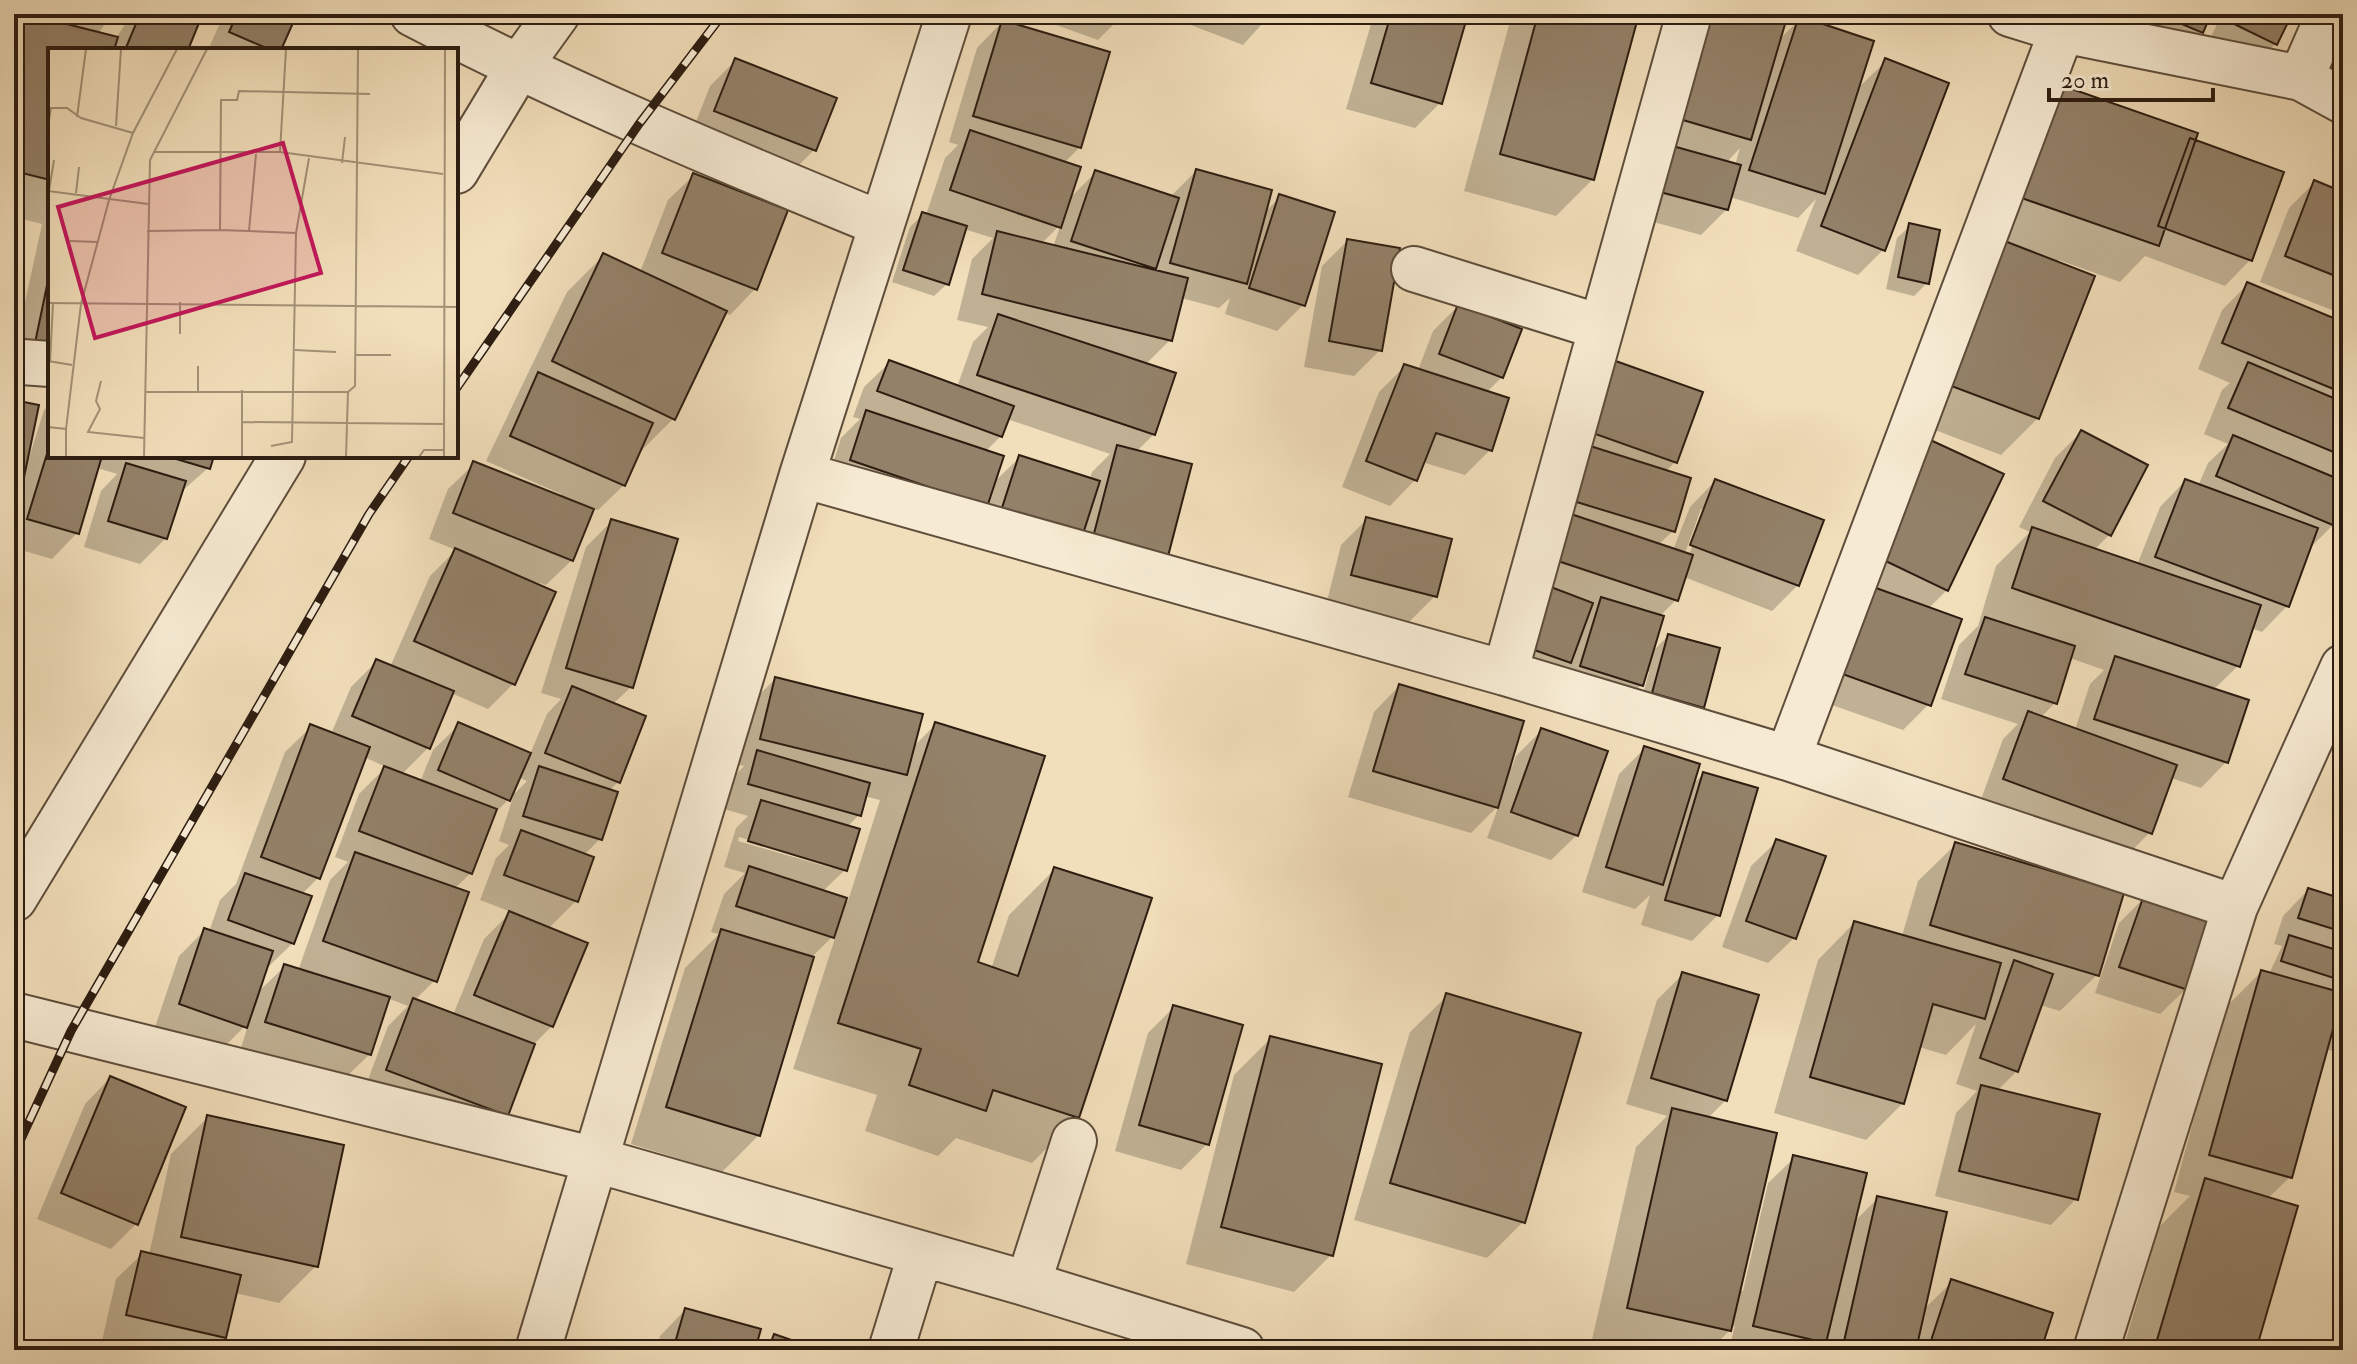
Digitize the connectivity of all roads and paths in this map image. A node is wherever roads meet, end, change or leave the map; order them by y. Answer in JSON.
{"nodes":[{"id":1,"x":413,"y":14,"type":"edge"},
{"id":2,"x":557,"y":14,"type":"edge"},
{"id":3,"x":949,"y":14,"type":"edge"},
{"id":4,"x":1689,"y":14,"type":"edge"},
{"id":5,"x":2010,"y":14,"type":"edge"},
{"id":6,"x":2329,"y":14,"type":"edge"},
{"id":7,"x":2062,"y":30,"type":"junction"},
{"id":8,"x":518,"y":68,"type":"junction"},
{"id":9,"x":2301,"y":78,"type":"junction"},
{"id":10,"x":2343,"y":101,"type":"edge"},
{"id":11,"x":458,"y":168,"type":"edge"},
{"id":12,"x":879,"y":223,"type":"junction"},
{"id":13,"x":1414,"y":269,"type":"dead end"},
{"id":14,"x":1600,"y":327,"type":"junction"},
{"id":15,"x":282,"y":458,"type":"edge"},
{"id":16,"x":802,"y":475,"type":"junction"},
{"id":17,"x":2343,"y":667,"type":"edge"},
{"id":18,"x":1505,"y":673,"type":"junction"},
{"id":19,"x":1788,"y":758,"type":"junction"},
{"id":20,"x":14,"y":899,"type":"edge"},
{"id":21,"x":2235,"y":907,"type":"junction"},
{"id":22,"x":14,"y":1015,"type":"edge"},
{"id":23,"x":1074,"y":1141,"type":"dead end"},
{"id":24,"x":596,"y":1160,"type":"junction"},
{"id":25,"x":920,"y":1256,"type":"junction"},
{"id":26,"x":1028,"y":1284,"type":"junction"},
{"id":27,"x":538,"y":1350,"type":"edge"},
{"id":28,"x":891,"y":1350,"type":"edge"},
{"id":29,"x":1242,"y":1350,"type":"edge"},
{"id":30,"x":2096,"y":1350,"type":"edge"}],
"edges":[{"from":1,"to":8,"type":"street"},
{"from":2,"to":8,"type":"street"},
{"from":3,"to":12,"type":"street"},
{"from":4,"to":14,"type":"street"},
{"from":5,"to":7,"type":"street"},
{"from":6,"to":9,"type":"street"},
{"from":7,"to":9,"type":"street"},
{"from":7,"to":19,"type":"street"},
{"from":8,"to":11,"type":"street"},
{"from":8,"to":12,"type":"street"},
{"from":9,"to":10,"type":"street"},
{"from":12,"to":16,"type":"street"},
{"from":13,"to":14,"type":"street"},
{"from":14,"to":18,"type":"street"},
{"from":15,"to":20,"type":"street"},
{"from":16,"to":18,"type":"street"},
{"from":16,"to":24,"type":"street"},
{"from":17,"to":21,"type":"street"},
{"from":18,"to":19,"type":"street"},
{"from":19,"to":21,"type":"street"},
{"from":21,"to":30,"type":"street"},
{"from":22,"to":24,"type":"street"},
{"from":23,"to":26,"type":"street"},
{"from":24,"to":25,"type":"street"},
{"from":24,"to":27,"type":"street"},
{"from":25,"to":26,"type":"street"},
{"from":25,"to":28,"type":"street"},
{"from":26,"to":29,"type":"street"}]}
